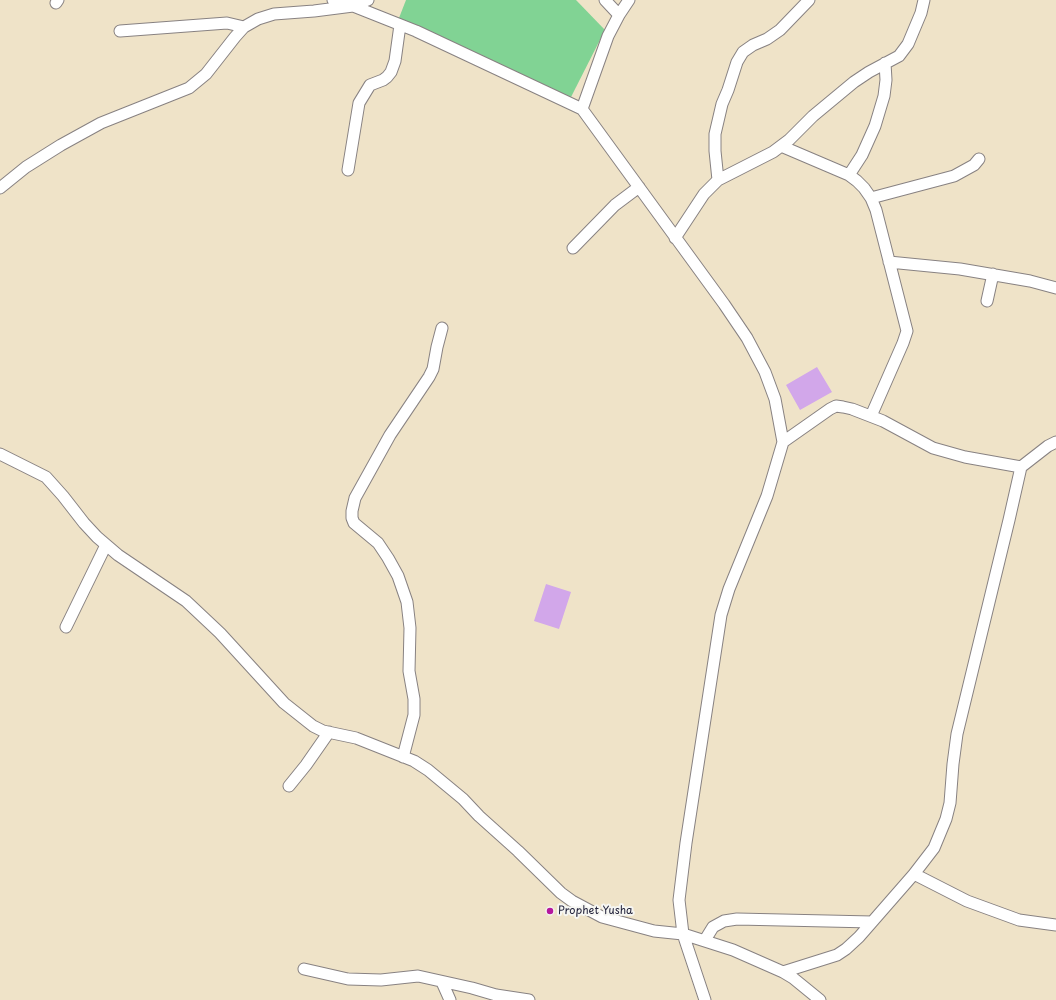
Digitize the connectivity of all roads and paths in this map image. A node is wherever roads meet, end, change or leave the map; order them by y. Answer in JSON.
{"nodes":[{"id":1,"x":334,"y":0,"type":"edge"},
{"id":2,"x":368,"y":0,"type":"edge"},
{"id":3,"x":605,"y":0,"type":"edge"},
{"id":4,"x":629,"y":0,"type":"edge"},
{"id":5,"x":809,"y":0,"type":"edge"},
{"id":6,"x":924,"y":0,"type":"edge"},
{"id":7,"x":353,"y":6,"type":"junction"},
{"id":8,"x":619,"y":15,"type":"junction"},
{"id":9,"x":400,"y":25,"type":"junction"},
{"id":10,"x":244,"y":27,"type":"junction"},
{"id":11,"x":120,"y":30,"type":"dead end"},
{"id":12,"x":885,"y":63,"type":"junction"},
{"id":13,"x":582,"y":109,"type":"junction"},
{"id":14,"x":781,"y":146,"type":"junction"},
{"id":15,"x":980,"y":159,"type":"dead end"},
{"id":16,"x":348,"y":170,"type":"dead end"},
{"id":17,"x":849,"y":175,"type":"junction"},
{"id":18,"x":718,"y":180,"type":"junction"},
{"id":19,"x":639,"y":187,"type":"junction"},
{"id":20,"x":0,"y":188,"type":"edge"},
{"id":21,"x":871,"y":198,"type":"junction"},
{"id":22,"x":675,"y":238,"type":"junction"},
{"id":23,"x":573,"y":248,"type":"dead end"},
{"id":24,"x":889,"y":262,"type":"junction"},
{"id":25,"x":993,"y":274,"type":"junction"},
{"id":26,"x":1056,"y":288,"type":"edge"},
{"id":27,"x":987,"y":300,"type":"dead end"},
{"id":28,"x":442,"y":328,"type":"dead end"},
{"id":29,"x":871,"y":416,"type":"junction"},
{"id":30,"x":783,"y":442,"type":"junction"},
{"id":31,"x":1056,"y":442,"type":"edge"},
{"id":32,"x":0,"y":454,"type":"edge"},
{"id":33,"x":1021,"y":467,"type":"junction"},
{"id":34,"x":106,"y":545,"type":"junction"},
{"id":35,"x":66,"y":627,"type":"dead end"},
{"id":36,"x":329,"y":732,"type":"junction"},
{"id":37,"x":403,"y":757,"type":"junction"},
{"id":38,"x":289,"y":786,"type":"dead end"},
{"id":39,"x":914,"y":874,"type":"junction"},
{"id":40,"x":872,"y":922,"type":"junction"},
{"id":41,"x":1056,"y":925,"type":"edge"},
{"id":42,"x":683,"y":934,"type":"junction"},
{"id":43,"x":705,"y":940,"type":"junction"},
{"id":44,"x":304,"y":969,"type":"dead end"},
{"id":45,"x":783,"y":972,"type":"junction"},
{"id":46,"x":442,"y":982,"type":"junction"},
{"id":47,"x":450,"y":1000,"type":"edge"},
{"id":48,"x":529,"y":1000,"type":"edge"},
{"id":49,"x":705,"y":1000,"type":"edge"},
{"id":50,"x":820,"y":1000,"type":"edge"}],
"edges":[{"from":1,"to":7,"type":"street"},
{"from":2,"to":7,"type":"street"},
{"from":3,"to":8,"type":"street"},
{"from":4,"to":8,"type":"street"},
{"from":5,"to":18,"type":"street"},
{"from":6,"to":12,"type":"street"},
{"from":7,"to":9,"type":"street"},
{"from":7,"to":10,"type":"street"},
{"from":8,"to":13,"type":"street"},
{"from":9,"to":13,"type":"street"},
{"from":9,"to":16,"type":"street"},
{"from":10,"to":11,"type":"street"},
{"from":10,"to":20,"type":"street"},
{"from":12,"to":14,"type":"street"},
{"from":12,"to":17,"type":"street"},
{"from":13,"to":19,"type":"street"},
{"from":14,"to":17,"type":"street"},
{"from":14,"to":18,"type":"street"},
{"from":15,"to":21,"type":"street"},
{"from":17,"to":21,"type":"street"},
{"from":18,"to":22,"type":"street"},
{"from":19,"to":22,"type":"street"},
{"from":19,"to":23,"type":"street"},
{"from":21,"to":24,"type":"street"},
{"from":22,"to":30,"type":"street"},
{"from":24,"to":25,"type":"street"},
{"from":24,"to":29,"type":"street"},
{"from":25,"to":26,"type":"street"},
{"from":25,"to":27,"type":"street"},
{"from":28,"to":37,"type":"street"},
{"from":29,"to":30,"type":"street"},
{"from":29,"to":33,"type":"street"},
{"from":30,"to":42,"type":"street"},
{"from":31,"to":33,"type":"street"},
{"from":32,"to":34,"type":"street"},
{"from":33,"to":39,"type":"street"},
{"from":34,"to":35,"type":"street"},
{"from":34,"to":36,"type":"street"},
{"from":36,"to":37,"type":"street"},
{"from":36,"to":38,"type":"street"},
{"from":37,"to":42,"type":"street"},
{"from":39,"to":40,"type":"street"},
{"from":39,"to":41,"type":"street"},
{"from":40,"to":43,"type":"street"},
{"from":40,"to":45,"type":"street"},
{"from":42,"to":43,"type":"street"},
{"from":42,"to":49,"type":"street"},
{"from":43,"to":45,"type":"street"},
{"from":44,"to":46,"type":"street"},
{"from":45,"to":50,"type":"street"},
{"from":46,"to":47,"type":"street"},
{"from":46,"to":48,"type":"street"}]}
